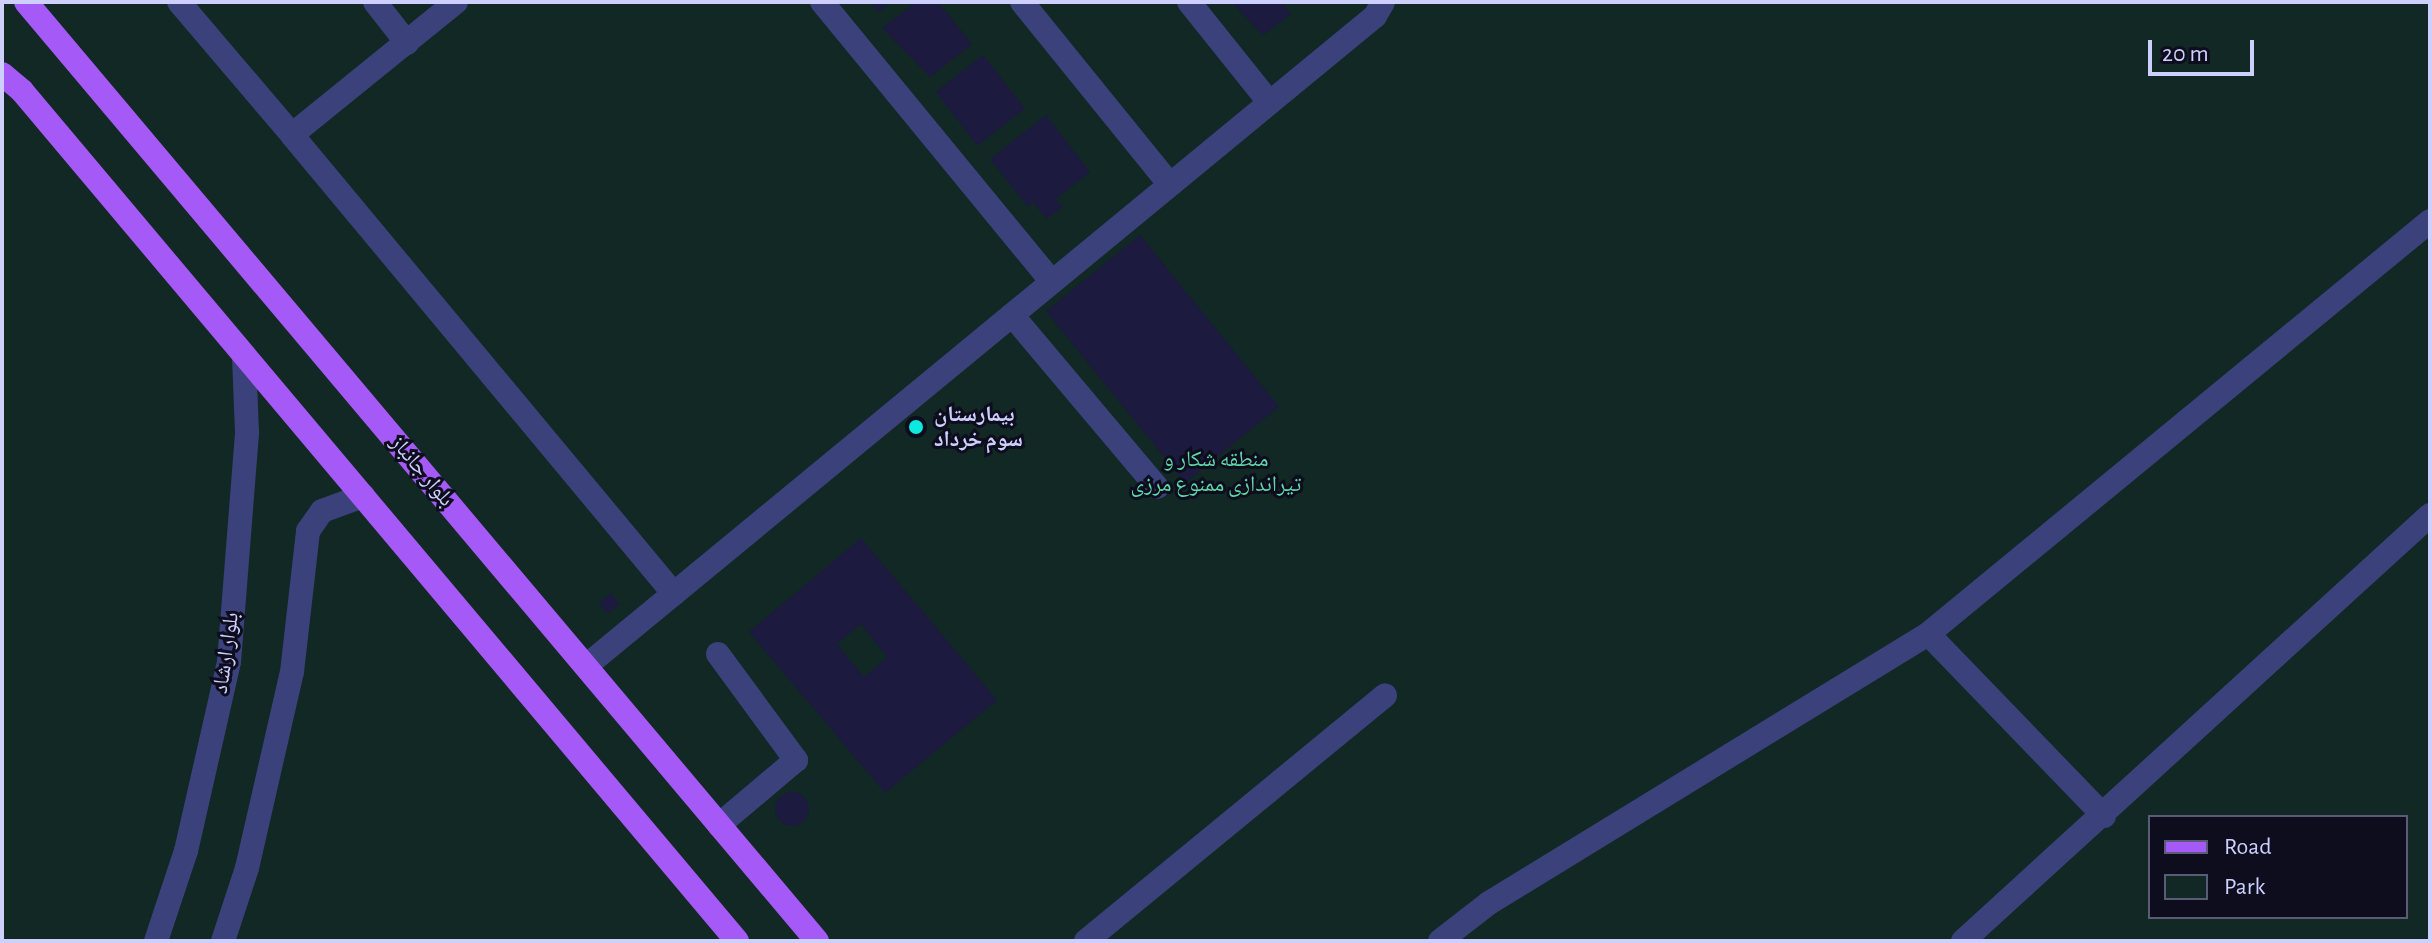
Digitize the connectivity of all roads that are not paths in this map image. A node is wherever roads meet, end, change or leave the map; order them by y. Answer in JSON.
{"nodes":[{"id":1,"x":26,"y":2,"type":"edge"},
{"id":2,"x":179,"y":2,"type":"edge"},
{"id":3,"x":375,"y":2,"type":"edge"},
{"id":4,"x":456,"y":2,"type":"edge"},
{"id":5,"x":822,"y":2,"type":"edge"},
{"id":6,"x":1022,"y":2,"type":"edge"},
{"id":7,"x":1189,"y":2,"type":"edge"},
{"id":8,"x":1383,"y":2,"type":"edge"},
{"id":9,"x":407,"y":43,"type":"junction"},
{"id":10,"x":2,"y":74,"type":"edge"},
{"id":11,"x":1270,"y":103,"type":"junction"},
{"id":12,"x":292,"y":135,"type":"junction"},
{"id":13,"x":1170,"y":185,"type":"junction"},
{"id":14,"x":2430,"y":221,"type":"edge"},
{"id":15,"x":1052,"y":282,"type":"junction"},
{"id":16,"x":1012,"y":315,"type":"junction"},
{"id":17,"x":244,"y":357,"type":"junction"},
{"id":18,"x":1157,"y":487,"type":"dead end"},
{"id":19,"x":363,"y":496,"type":"junction"},
{"id":20,"x":2430,"y":515,"type":"edge"},
{"id":21,"x":674,"y":594,"type":"junction"},
{"id":22,"x":1928,"y":634,"type":"junction"},
{"id":23,"x":718,"y":654,"type":"dead end"},
{"id":24,"x":586,"y":666,"type":"junction"},
{"id":25,"x":1385,"y":695,"type":"dead end"},
{"id":26,"x":2104,"y":816,"type":"junction"},
{"id":27,"x":719,"y":825,"type":"junction"},
{"id":28,"x":156,"y":941,"type":"edge"},
{"id":29,"x":223,"y":941,"type":"edge"},
{"id":30,"x":737,"y":941,"type":"edge"},
{"id":31,"x":817,"y":941,"type":"edge"},
{"id":32,"x":1086,"y":941,"type":"edge"},
{"id":33,"x":1440,"y":941,"type":"edge"},
{"id":34,"x":1963,"y":941,"type":"edge"}],
"edges":[{"from":1,"to":24,"type":"main road","name":"بلوار جانباز"},
{"from":2,"to":12,"type":"street"},
{"from":3,"to":9,"type":"street"},
{"from":4,"to":9,"type":"street"},
{"from":5,"to":15,"type":"street"},
{"from":6,"to":13,"type":"street"},
{"from":7,"to":11,"type":"street"},
{"from":8,"to":11,"type":"street"},
{"from":9,"to":12,"type":"street"},
{"from":10,"to":17,"type":"main road"},
{"from":11,"to":13,"type":"street"},
{"from":12,"to":21,"type":"street"},
{"from":13,"to":15,"type":"street"},
{"from":14,"to":22,"type":"street"},
{"from":15,"to":16,"type":"street"},
{"from":16,"to":18,"type":"street"},
{"from":16,"to":21,"type":"street"},
{"from":17,"to":19,"type":"main road"},
{"from":17,"to":28,"type":"street","name":"بلوار ارشاد"},
{"from":19,"to":29,"type":"street"},
{"from":19,"to":30,"type":"main road"},
{"from":20,"to":26,"type":"street"},
{"from":21,"to":24,"type":"street"},
{"from":22,"to":26,"type":"street"},
{"from":22,"to":33,"type":"street"},
{"from":23,"to":27,"type":"street"},
{"from":24,"to":27,"type":"main road","name":"بلوار جانباز"},
{"from":25,"to":32,"type":"street"},
{"from":26,"to":34,"type":"street"},
{"from":27,"to":31,"type":"main road","name":"بلوار جانباز"}]}
